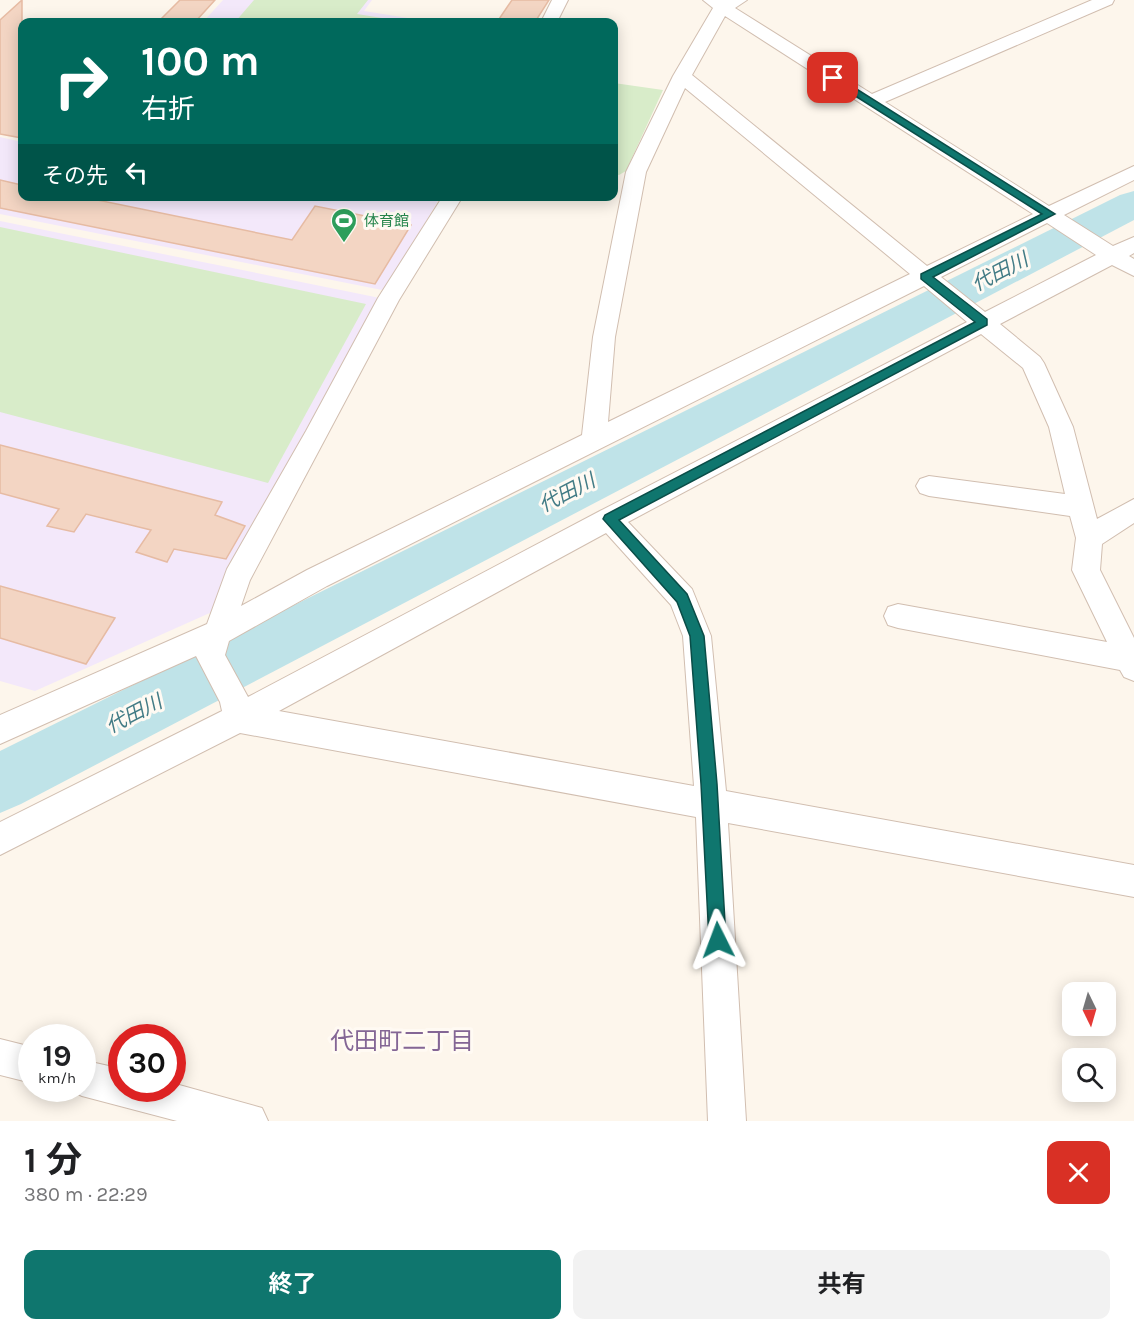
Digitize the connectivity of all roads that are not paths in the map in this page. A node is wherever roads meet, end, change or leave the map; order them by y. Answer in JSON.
{"nodes":[{"id":1,"x":560,"y":0,"type":"edge"},
{"id":2,"x":740,"y":0,"type":"edge"},
{"id":3,"x":1106,"y":0,"type":"edge"},
{"id":4,"x":717,"y":4,"type":"edge"},
{"id":5,"x":551,"y":18,"type":"edge"},
{"id":6,"x":682,"y":76,"type":"junction"},
{"id":7,"x":870,"y":102,"type":"junction"},
{"id":8,"x":1134,"y":172,"type":"edge"},
{"id":9,"x":624,"y":181,"type":"edge"},
{"id":10,"x":450,"y":201,"type":"edge"},
{"id":11,"x":1054,"y":217,"type":"junction"},
{"id":12,"x":1134,"y":244,"type":"edge"},
{"id":13,"x":1105,"y":250,"type":"junction"},
{"id":14,"x":1134,"y":269,"type":"edge"},
{"id":15,"x":930,"y":281,"type":"junction"},
{"id":16,"x":978,"y":318,"type":"junction"},
{"id":17,"x":594,"y":441,"type":"junction"},
{"id":18,"x":929,"y":486,"type":"dead end"},
{"id":19,"x":1080,"y":507,"type":"junction"},
{"id":20,"x":1134,"y":510,"type":"edge"},
{"id":21,"x":609,"y":519,"type":"junction"},
{"id":22,"x":1089,"y":538,"type":"junction"},
{"id":23,"x":898,"y":616,"type":"dead end"},
{"id":24,"x":215,"y":644,"type":"junction"},
{"id":25,"x":1132,"y":663,"type":"edge"},
{"id":26,"x":236,"y":709,"type":"junction"},
{"id":27,"x":0,"y":730,"type":"edge"},
{"id":28,"x":711,"y":804,"type":"junction"},
{"id":29,"x":0,"y":839,"type":"edge"},
{"id":30,"x":1134,"y":881,"type":"edge"},
{"id":31,"x":0,"y":1057,"type":"edge"},
{"id":32,"x":18,"y":1062,"type":"edge"},
{"id":33,"x":174,"y":1102,"type":"edge"},
{"id":34,"x":249,"y":1121,"type":"edge"},
{"id":35,"x":727,"y":1121,"type":"edge"}],
"edges":[{"from":1,"to":5,"type":"street"},
{"from":2,"to":4,"type":"street"},
{"from":3,"to":7,"type":"street"},
{"from":4,"to":6,"type":"street"},
{"from":4,"to":7,"type":"street"},
{"from":6,"to":9,"type":"street"},
{"from":6,"to":15,"type":"street"},
{"from":7,"to":11,"type":"street"},
{"from":8,"to":11,"type":"street"},
{"from":9,"to":17,"type":"street"},
{"from":10,"to":24,"type":"street"},
{"from":11,"to":13,"type":"street"},
{"from":11,"to":15,"type":"street"},
{"from":12,"to":13,"type":"street"},
{"from":13,"to":14,"type":"street"},
{"from":13,"to":16,"type":"street"},
{"from":15,"to":16,"type":"street"},
{"from":15,"to":17,"type":"street"},
{"from":16,"to":19,"type":"street"},
{"from":16,"to":21,"type":"street"},
{"from":17,"to":24,"type":"street"},
{"from":18,"to":19,"type":"street"},
{"from":19,"to":22,"type":"street"},
{"from":20,"to":22,"type":"street"},
{"from":21,"to":26,"type":"street"},
{"from":21,"to":28,"type":"street"},
{"from":22,"to":25,"type":"street"},
{"from":23,"to":25,"type":"street"},
{"from":24,"to":26,"type":"street"},
{"from":24,"to":27,"type":"street"},
{"from":26,"to":28,"type":"street"},
{"from":26,"to":29,"type":"street"},
{"from":28,"to":30,"type":"street"},
{"from":28,"to":35,"type":"street"},
{"from":31,"to":32,"type":"street"},
{"from":33,"to":34,"type":"street"}]}
